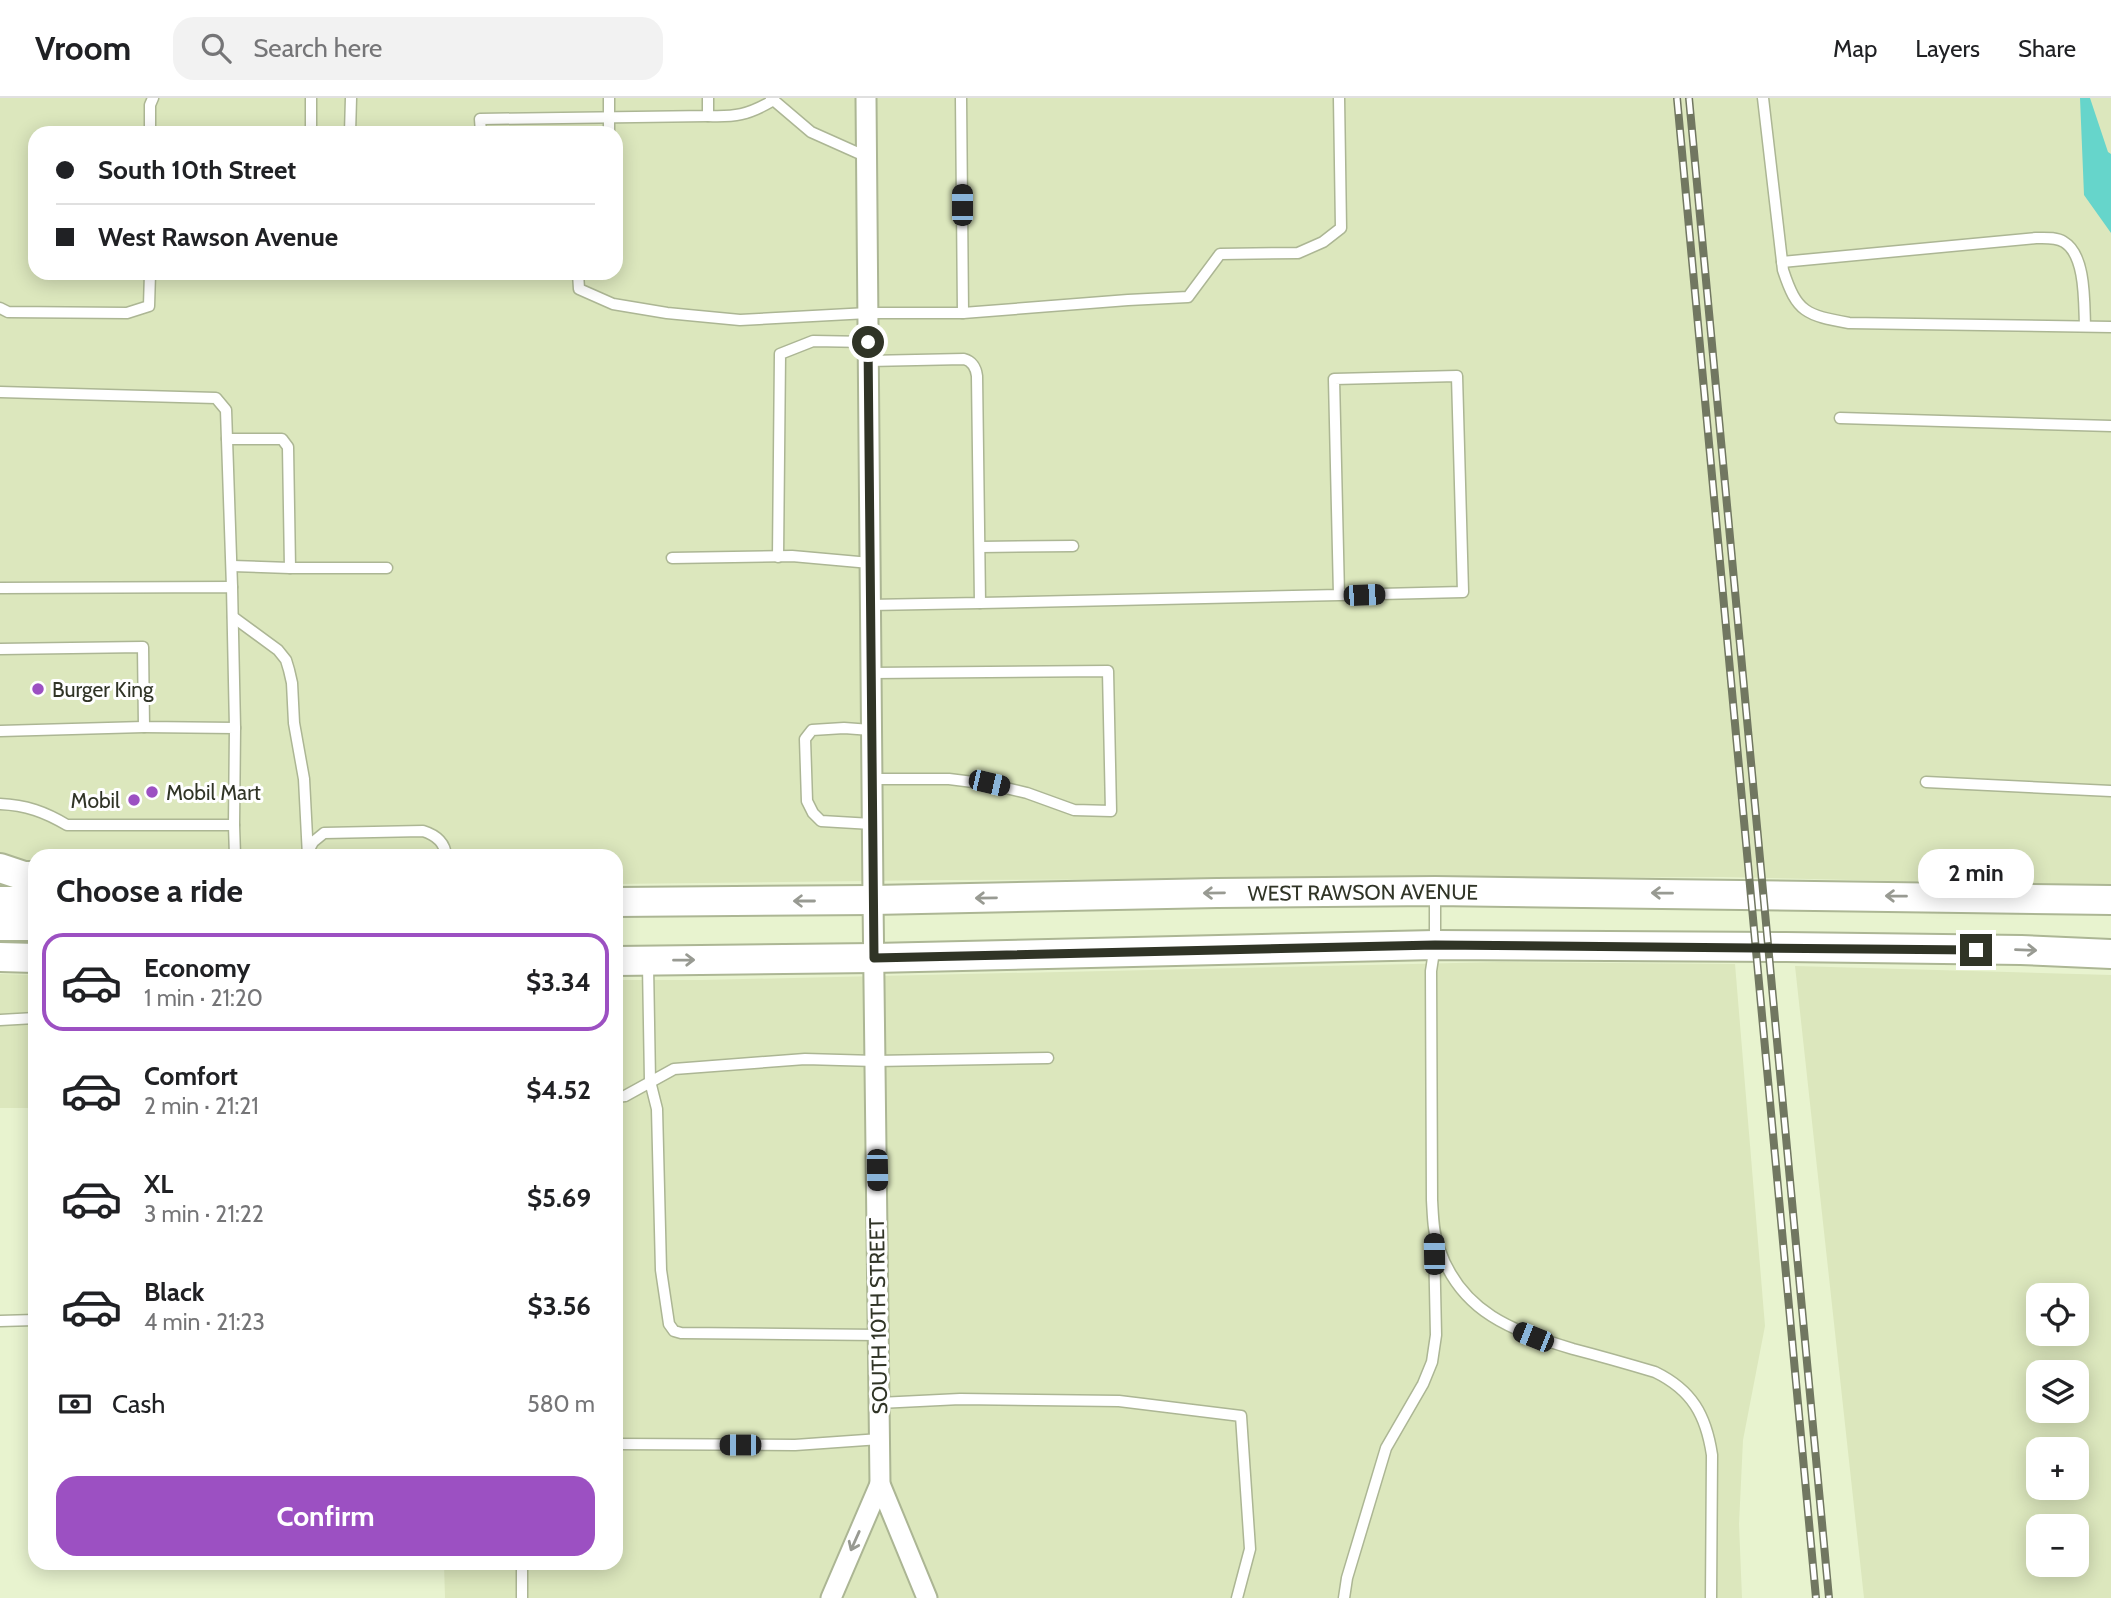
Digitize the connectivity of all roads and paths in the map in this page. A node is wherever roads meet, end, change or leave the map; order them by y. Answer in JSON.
{"nodes":[{"id":1,"x":153,"y":98,"type":"edge"},
{"id":2,"x":311,"y":98,"type":"edge"},
{"id":3,"x":351,"y":98,"type":"edge"},
{"id":4,"x":609,"y":98,"type":"edge"},
{"id":5,"x":708,"y":98,"type":"edge"},
{"id":6,"x":866,"y":98,"type":"edge"},
{"id":7,"x":961,"y":98,"type":"edge"},
{"id":8,"x":1339,"y":98,"type":"edge"},
{"id":9,"x":1763,"y":98,"type":"edge"},
{"id":10,"x":771,"y":100,"type":"edge"},
{"id":11,"x":708,"y":116,"type":"junction"},
{"id":12,"x":609,"y":117,"type":"junction"},
{"id":13,"x":150,"y":126,"type":"edge"},
{"id":14,"x":311,"y":126,"type":"edge"},
{"id":15,"x":350,"y":126,"type":"edge"},
{"id":16,"x":480,"y":126,"type":"edge"},
{"id":17,"x":609,"y":126,"type":"edge"},
{"id":18,"x":867,"y":157,"type":"junction"},
{"id":19,"x":1782,"y":262,"type":"junction"},
{"id":20,"x":150,"y":280,"type":"edge"},
{"id":21,"x":578,"y":280,"type":"edge"},
{"id":22,"x":0,"y":308,"type":"edge"},
{"id":23,"x":868,"y":313,"type":"junction"},
{"id":24,"x":963,"y":313,"type":"junction"},
{"id":25,"x":2085,"y":326,"type":"junction"},
{"id":26,"x":2111,"y":327,"type":"edge"},
{"id":27,"x":868,"y":352,"type":"junction"},
{"id":28,"x":0,"y":392,"type":"edge"},
{"id":29,"x":1840,"y":418,"type":"dead end"},
{"id":30,"x":2111,"y":426,"type":"edge"},
{"id":31,"x":228,"y":439,"type":"junction"},
{"id":32,"x":1073,"y":546,"type":"dead end"},
{"id":33,"x":980,"y":547,"type":"junction"},
{"id":34,"x":778,"y":557,"type":"junction"},
{"id":35,"x":672,"y":558,"type":"dead end"},
{"id":36,"x":870,"y":563,"type":"junction"},
{"id":37,"x":232,"y":566,"type":"junction"},
{"id":38,"x":290,"y":568,"type":"junction"},
{"id":39,"x":387,"y":568,"type":"dead end"},
{"id":40,"x":232,"y":587,"type":"junction"},
{"id":41,"x":0,"y":588,"type":"edge"},
{"id":42,"x":1339,"y":595,"type":"junction"},
{"id":43,"x":980,"y":603,"type":"junction"},
{"id":44,"x":870,"y":605,"type":"junction"},
{"id":45,"x":233,"y":617,"type":"junction"},
{"id":46,"x":0,"y":649,"type":"edge"},
{"id":47,"x":871,"y":673,"type":"junction"},
{"id":48,"x":144,"y":727,"type":"junction"},
{"id":49,"x":235,"y":728,"type":"junction"},
{"id":50,"x":871,"y":730,"type":"junction"},
{"id":51,"x":0,"y":731,"type":"edge"},
{"id":52,"x":872,"y":779,"type":"junction"},
{"id":53,"x":1926,"y":782,"type":"dead end"},
{"id":54,"x":2111,"y":792,"type":"edge"},
{"id":55,"x":0,"y":804,"type":"edge"},
{"id":56,"x":872,"y":824,"type":"junction"},
{"id":57,"x":234,"y":825,"type":"junction"},
{"id":58,"x":234,"y":849,"type":"edge"},
{"id":59,"x":308,"y":849,"type":"edge"},
{"id":60,"x":310,"y":849,"type":"edge"},
{"id":61,"x":446,"y":849,"type":"edge"},
{"id":62,"x":0,"y":868,"type":"edge"},
{"id":63,"x":28,"y":876,"type":"edge"},
{"id":64,"x":1435,"y":891,"type":"junction"},
{"id":65,"x":873,"y":900,"type":"junction"},
{"id":66,"x":2111,"y":900,"type":"edge"},
{"id":67,"x":0,"y":901,"type":"edge"},
{"id":68,"x":28,"y":901,"type":"edge"},
{"id":69,"x":623,"y":902,"type":"edge"},
{"id":70,"x":0,"y":926,"type":"edge"},
{"id":71,"x":28,"y":926,"type":"edge"},
{"id":72,"x":1435,"y":945,"type":"junction"},
{"id":73,"x":2111,"y":954,"type":"edge"},
{"id":74,"x":0,"y":957,"type":"edge"},
{"id":75,"x":28,"y":958,"type":"edge"},
{"id":76,"x":874,"y":958,"type":"junction"},
{"id":77,"x":623,"y":961,"type":"edge"},
{"id":78,"x":648,"y":961,"type":"junction"},
{"id":79,"x":28,"y":1018,"type":"edge"},
{"id":80,"x":0,"y":1020,"type":"edge"},
{"id":81,"x":1048,"y":1058,"type":"dead end"},
{"id":82,"x":875,"y":1060,"type":"junction"},
{"id":83,"x":650,"y":1081,"type":"junction"},
{"id":84,"x":623,"y":1096,"type":"edge"},
{"id":85,"x":1434,"y":1227,"type":"junction"},
{"id":86,"x":28,"y":1320,"type":"edge"},
{"id":87,"x":0,"y":1321,"type":"edge"},
{"id":88,"x":878,"y":1335,"type":"junction"},
{"id":89,"x":879,"y":1403,"type":"junction"},
{"id":90,"x":880,"y":1439,"type":"junction"},
{"id":91,"x":623,"y":1444,"type":"edge"},
{"id":92,"x":880,"y":1484,"type":"junction"},
{"id":93,"x":522,"y":1570,"type":"edge"},
{"id":94,"x":522,"y":1598,"type":"edge"},
{"id":95,"x":831,"y":1598,"type":"edge"},
{"id":96,"x":927,"y":1598,"type":"edge"},
{"id":97,"x":1237,"y":1598,"type":"edge"},
{"id":98,"x":1344,"y":1598,"type":"edge"},
{"id":99,"x":1711,"y":1598,"type":"edge"}],
"edges":[{"from":1,"to":13,"type":"lane"},
{"from":2,"to":14,"type":"lane"},
{"from":3,"to":15,"type":"lane"},
{"from":4,"to":12,"type":"lane"},
{"from":5,"to":11,"type":"lane"},
{"from":6,"to":18,"type":"street","name":"SOUTH 10TH STREET"},
{"from":7,"to":24,"type":"lane"},
{"from":8,"to":24,"type":"lane"},
{"from":9,"to":19,"type":"lane"},
{"from":10,"to":11,"type":"lane"},
{"from":10,"to":18,"type":"lane"},
{"from":11,"to":12,"type":"lane"},
{"from":12,"to":16,"type":"lane"},
{"from":12,"to":17,"type":"lane"},
{"from":18,"to":23,"type":"street","name":"SOUTH 10TH STREET"},
{"from":19,"to":25,"type":"lane"},
{"from":19,"to":25,"type":"lane"},
{"from":20,"to":22,"type":"lane"},
{"from":21,"to":23,"type":"lane"},
{"from":23,"to":24,"type":"lane"},
{"from":23,"to":27,"type":"street","name":"SOUTH 10TH STREET"},
{"from":25,"to":26,"type":"lane"},
{"from":27,"to":33,"type":"lane"},
{"from":27,"to":34,"type":"lane"},
{"from":27,"to":36,"type":"street","name":"SOUTH 10TH STREET"},
{"from":28,"to":31,"type":"lane"},
{"from":29,"to":30,"type":"lane"},
{"from":31,"to":37,"type":"lane"},
{"from":31,"to":38,"type":"lane"},
{"from":32,"to":33,"type":"lane"},
{"from":33,"to":43,"type":"lane"},
{"from":34,"to":35,"type":"lane"},
{"from":34,"to":36,"type":"lane"},
{"from":36,"to":44,"type":"street","name":"SOUTH 10TH STREET"},
{"from":37,"to":38,"type":"lane"},
{"from":37,"to":40,"type":"lane"},
{"from":38,"to":39,"type":"lane"},
{"from":40,"to":41,"type":"lane"},
{"from":40,"to":45,"type":"lane"},
{"from":42,"to":42,"type":"lane"},
{"from":42,"to":43,"type":"lane"},
{"from":43,"to":44,"type":"lane"},
{"from":44,"to":47,"type":"street","name":"SOUTH 10TH STREET"},
{"from":45,"to":49,"type":"lane"},
{"from":45,"to":59,"type":"lane"},
{"from":46,"to":48,"type":"lane"},
{"from":47,"to":50,"type":"street","name":"SOUTH 10TH STREET"},
{"from":47,"to":52,"type":"lane"},
{"from":48,"to":49,"type":"lane"},
{"from":48,"to":51,"type":"lane"},
{"from":49,"to":57,"type":"lane"},
{"from":50,"to":52,"type":"street","name":"SOUTH 10TH STREET"},
{"from":50,"to":56,"type":"lane"},
{"from":52,"to":56,"type":"street","name":"SOUTH 10TH STREET"},
{"from":53,"to":54,"type":"lane"},
{"from":55,"to":57,"type":"lane"},
{"from":56,"to":65,"type":"street","name":"SOUTH 10TH STREET"},
{"from":57,"to":58,"type":"lane"},
{"from":60,"to":61,"type":"lane"},
{"from":62,"to":63,"type":"main road"},
{"from":64,"to":65,"type":"main road","name":"WEST RAWSON AVENUE","one_way":true},
{"from":66,"to":64,"type":"main road","name":"WEST RAWSON AVENUE","one_way":true},
{"from":64,"to":72,"type":"lane"},
{"from":65,"to":69,"type":"main road","name":"WEST RAWSON AVENUE","one_way":true},
{"from":65,"to":76,"type":"street","name":"SOUTH 10TH STREET"},
{"from":67,"to":68,"type":"main road"},
{"from":70,"to":71,"type":"main road"},
{"from":72,"to":73,"type":"main road","one_way":true},
{"from":72,"to":76,"type":"main road"},
{"from":72,"to":85,"type":"lane"},
{"from":74,"to":75,"type":"main road"},
{"from":78,"to":76,"type":"main road","one_way":true},
{"from":76,"to":82,"type":"street","name":"SOUTH 10TH STREET"},
{"from":77,"to":78,"type":"main road"},
{"from":78,"to":83,"type":"lane"},
{"from":79,"to":80,"type":"lane"},
{"from":81,"to":82,"type":"lane"},
{"from":82,"to":83,"type":"lane"},
{"from":82,"to":88,"type":"street","name":"SOUTH 10TH STREET"},
{"from":83,"to":84,"type":"lane"},
{"from":83,"to":88,"type":"lane"},
{"from":85,"to":98,"type":"lane"},
{"from":85,"to":99,"type":"lane"},
{"from":86,"to":87,"type":"lane"},
{"from":88,"to":89,"type":"street","name":"SOUTH 10TH STREET"},
{"from":89,"to":90,"type":"street","name":"SOUTH 10TH STREET"},
{"from":89,"to":97,"type":"lane"},
{"from":90,"to":91,"type":"lane"},
{"from":90,"to":92,"type":"street","name":"SOUTH 10TH STREET"},
{"from":92,"to":95,"type":"street","name":"SOUTH 10TH STREET","one_way":true},
{"from":92,"to":96,"type":"street","name":"SOUTH 10TH STREET"},
{"from":93,"to":94,"type":"lane"}]}
